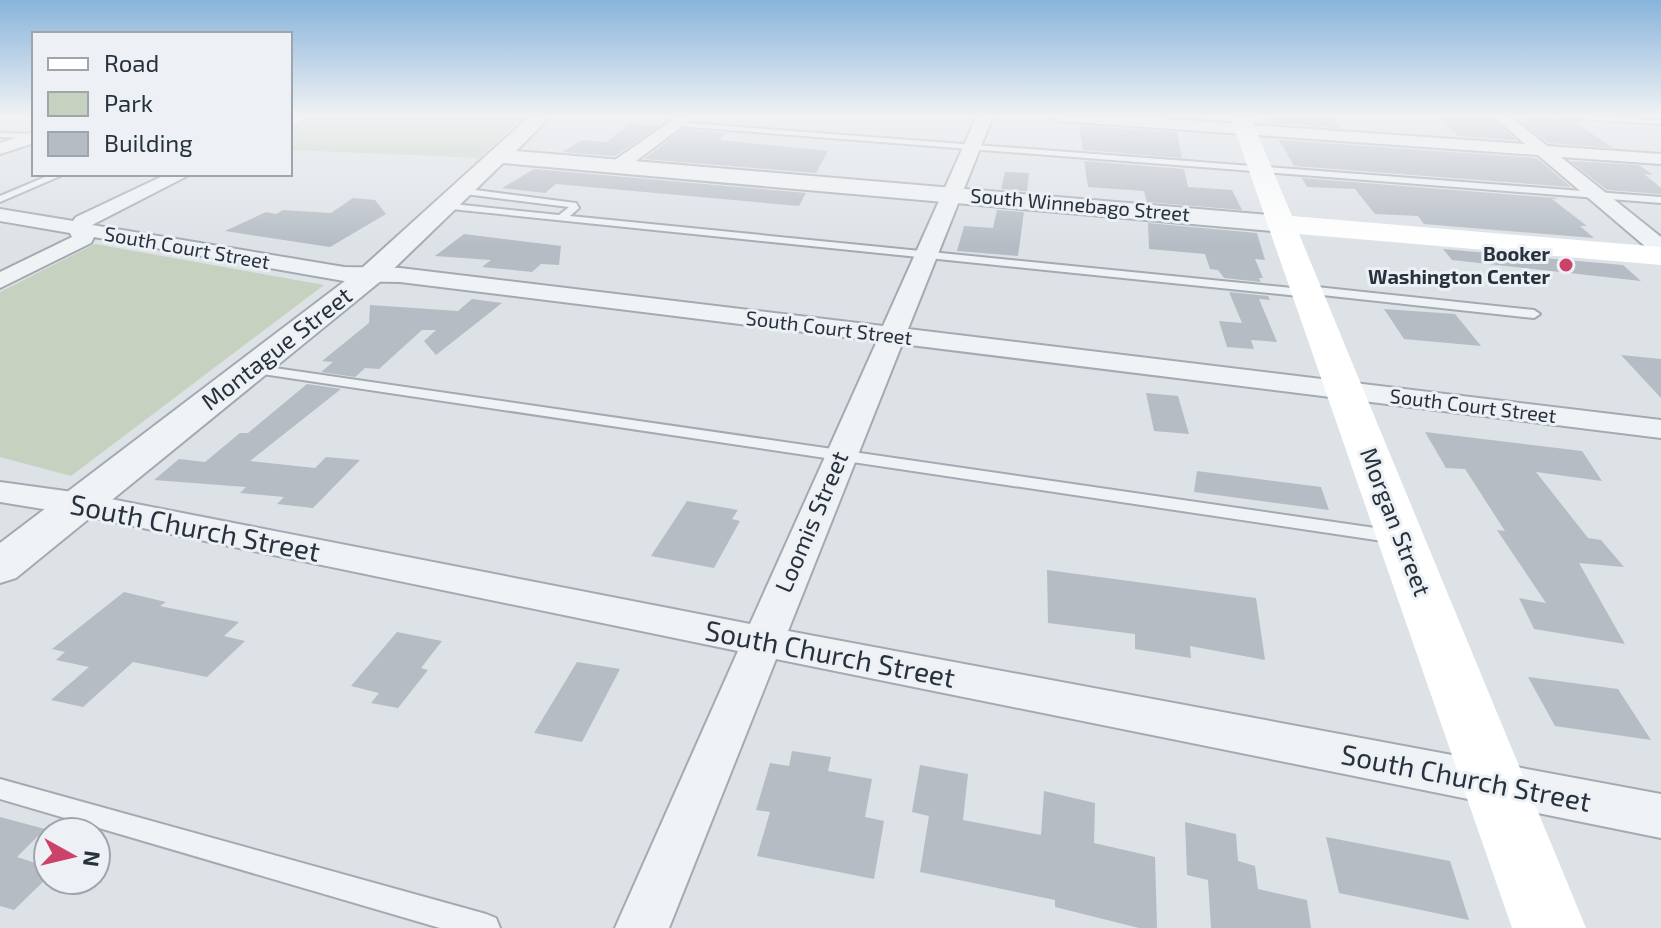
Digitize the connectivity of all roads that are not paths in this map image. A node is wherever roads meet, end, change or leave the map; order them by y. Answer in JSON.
{"nodes":[{"id":1,"x":495,"y":159,"type":"edge"},
{"id":2,"x":538,"y":159,"type":"edge"},
{"id":3,"x":627,"y":159,"type":"edge"},
{"id":4,"x":966,"y":159,"type":"edge"},
{"id":5,"x":1187,"y":159,"type":"edge"},
{"id":6,"x":1256,"y":159,"type":"edge"},
{"id":7,"x":1553,"y":159,"type":"edge"},
{"id":8,"x":618,"y":166,"type":"junction"},
{"id":9,"x":1259,"y":169,"type":"junction"},
{"id":10,"x":55,"y":176,"type":"edge"},
{"id":11,"x":178,"y":176,"type":"edge"},
{"id":12,"x":951,"y":193,"type":"junction"},
{"id":13,"x":1597,"y":195,"type":"junction"},
{"id":14,"x":0,"y":199,"type":"edge"},
{"id":15,"x":452,"y":199,"type":"junction"},
{"id":16,"x":1661,"y":200,"type":"edge"},
{"id":17,"x":0,"y":215,"type":"edge"},
{"id":18,"x":561,"y":218,"type":"junction"},
{"id":19,"x":1282,"y":224,"type":"junction"},
{"id":20,"x":78,"y":229,"type":"junction"},
{"id":21,"x":1661,"y":248,"type":"edge"},
{"id":22,"x":926,"y":254,"type":"junction"},
{"id":23,"x":1661,"y":256,"type":"edge"},
{"id":24,"x":372,"y":274,"type":"junction"},
{"id":25,"x":0,"y":281,"type":"edge"},
{"id":26,"x":1307,"y":292,"type":"junction"},
{"id":27,"x":1534,"y":314,"type":"dead end"},
{"id":28,"x":890,"y":336,"type":"junction"},
{"id":29,"x":254,"y":369,"type":"junction"},
{"id":30,"x":1345,"y":390,"type":"junction"},
{"id":31,"x":1661,"y":429,"type":"edge"},
{"id":32,"x":841,"y":453,"type":"junction"},
{"id":33,"x":0,"y":492,"type":"edge"},
{"id":34,"x":80,"y":504,"type":"junction"},
{"id":35,"x":1402,"y":538,"type":"junction"},
{"id":36,"x":0,"y":567,"type":"edge"},
{"id":37,"x":762,"y":641,"type":"junction"},
{"id":38,"x":1494,"y":783,"type":"junction"},
{"id":39,"x":0,"y":789,"type":"edge"},
{"id":40,"x":1661,"y":816,"type":"edge"},
{"id":41,"x":486,"y":928,"type":"edge"},
{"id":42,"x":642,"y":928,"type":"edge"},
{"id":43,"x":1549,"y":928,"type":"edge"}],
"edges":[{"from":1,"to":15,"type":"street","name":"Montague Street"},
{"from":2,"to":8,"type":"street","name":"South Winnebago Street"},
{"from":3,"to":8,"type":"street"},
{"from":4,"to":12,"type":"street","name":"Loomis Street"},
{"from":5,"to":9,"type":"lane"},
{"from":6,"to":9,"type":"main road","name":"Morgan Street"},
{"from":7,"to":13,"type":"street"},
{"from":8,"to":12,"type":"street","name":"South Winnebago Street"},
{"from":9,"to":13,"type":"lane"},
{"from":9,"to":19,"type":"main road","name":"Morgan Street"},
{"from":10,"to":14,"type":"lane"},
{"from":11,"to":20,"type":"street"},
{"from":12,"to":19,"type":"street","name":"South Winnebago Street"},
{"from":12,"to":22,"type":"street","name":"Loomis Street"},
{"from":13,"to":16,"type":"lane"},
{"from":13,"to":21,"type":"street"},
{"from":15,"to":18,"type":"lane"},
{"from":15,"to":18,"type":"lane"},
{"from":15,"to":24,"type":"street","name":"Montague Street"},
{"from":17,"to":20,"type":"street","name":"South Court Street"},
{"from":18,"to":22,"type":"lane"},
{"from":19,"to":23,"type":"main road","name":"South Winnebago Street"},
{"from":19,"to":26,"type":"main road","name":"Morgan Street"},
{"from":20,"to":24,"type":"street","name":"South Court Street"},
{"from":20,"to":25,"type":"street"},
{"from":22,"to":26,"type":"lane"},
{"from":22,"to":28,"type":"street","name":"Loomis Street"},
{"from":24,"to":28,"type":"street","name":"South Court Street"},
{"from":24,"to":29,"type":"street","name":"Montague Street"},
{"from":26,"to":27,"type":"lane"},
{"from":26,"to":30,"type":"main road","name":"Morgan Street"},
{"from":28,"to":30,"type":"street","name":"South Court Street"},
{"from":28,"to":32,"type":"street","name":"Loomis Street"},
{"from":29,"to":32,"type":"lane"},
{"from":29,"to":34,"type":"street","name":"Montague Street"},
{"from":30,"to":31,"type":"street","name":"South Court Street"},
{"from":30,"to":35,"type":"main road","name":"Morgan Street"},
{"from":32,"to":35,"type":"lane"},
{"from":32,"to":37,"type":"street","name":"Loomis Street"},
{"from":33,"to":34,"type":"street","name":"South Church Street"},
{"from":34,"to":36,"type":"street","name":"Montague Street"},
{"from":34,"to":37,"type":"street","name":"South Church Street"},
{"from":35,"to":38,"type":"main road","name":"Morgan Street"},
{"from":37,"to":38,"type":"street","name":"South Church Street"},
{"from":37,"to":42,"type":"street","name":"Loomis Street"},
{"from":38,"to":40,"type":"street","name":"South Church Street"},
{"from":38,"to":43,"type":"main road","name":"Morgan Street"},
{"from":39,"to":41,"type":"lane"}]}
